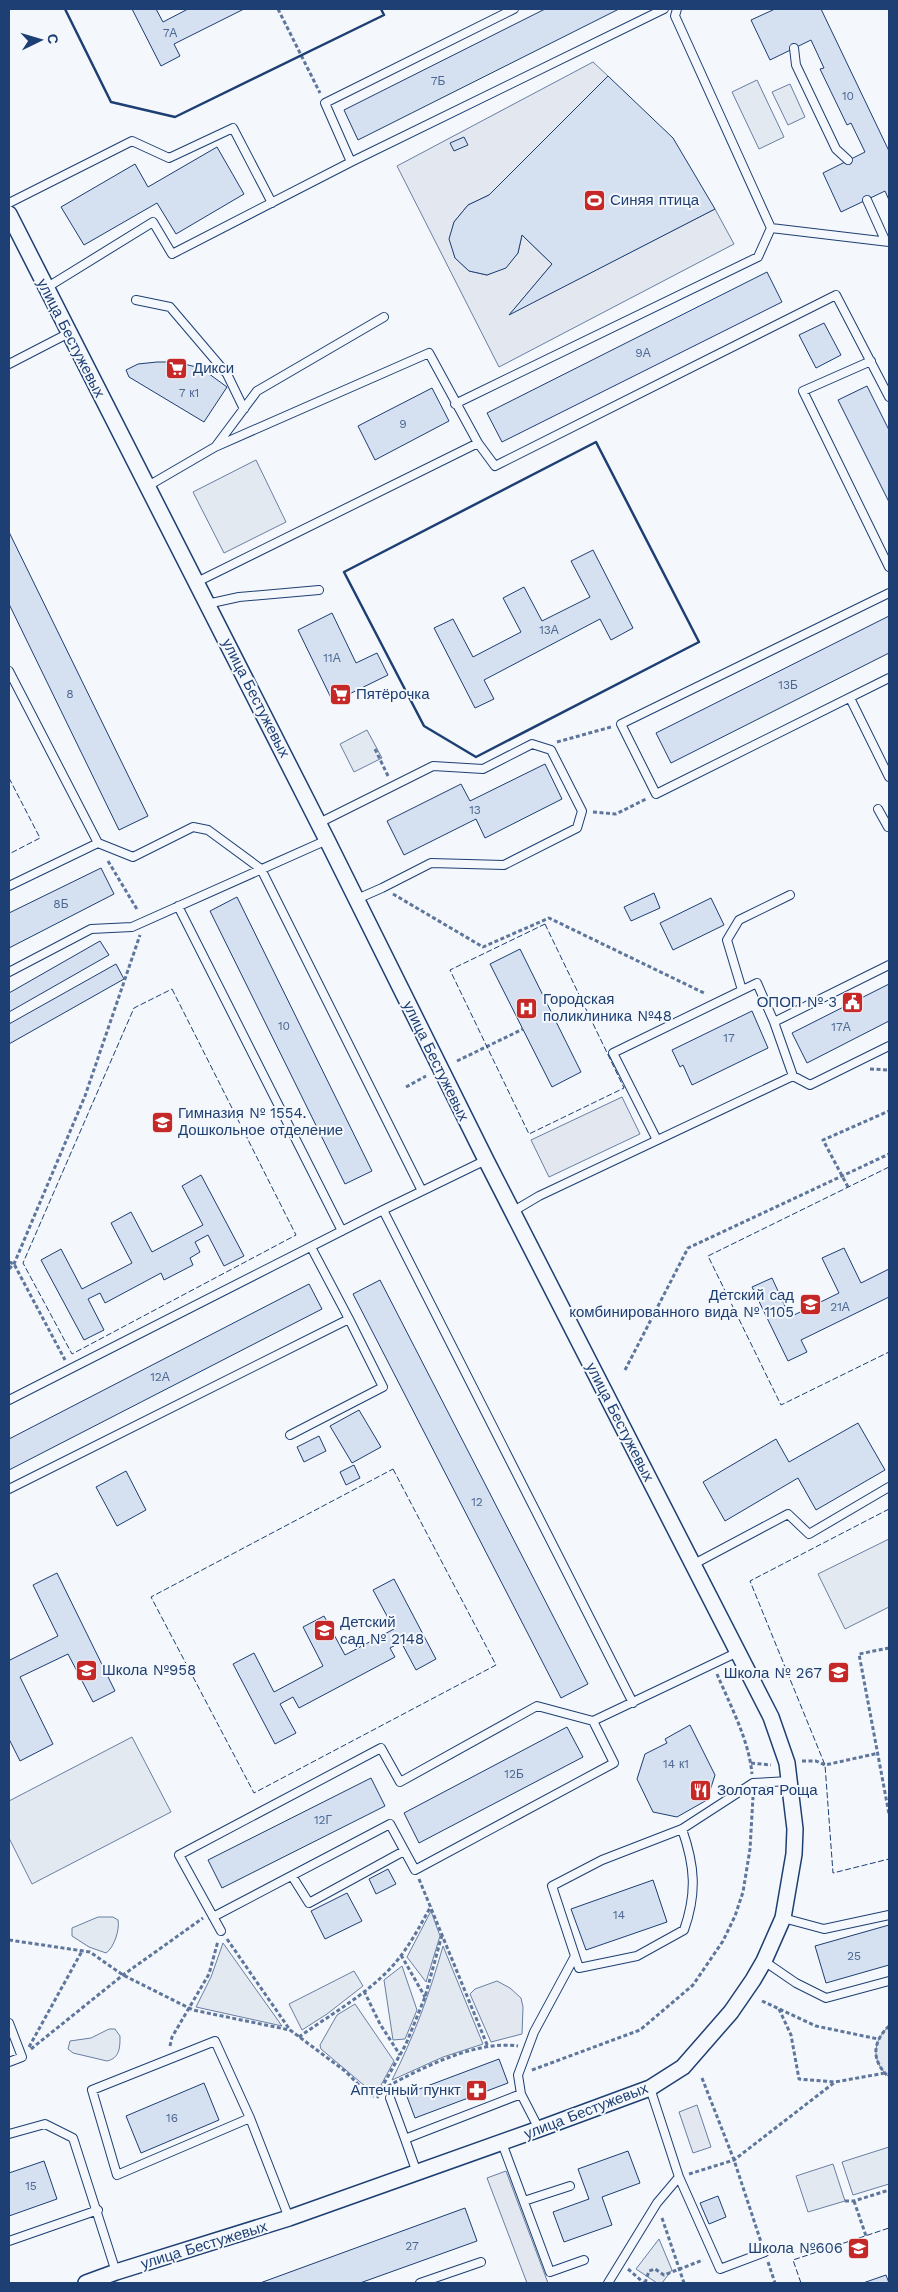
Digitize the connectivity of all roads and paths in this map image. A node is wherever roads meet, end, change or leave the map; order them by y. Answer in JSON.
{"nodes":[{"id":1,"x":278,"y":9,"type":"edge"},
{"id":2,"x":514,"y":9,"type":"edge"},
{"id":3,"x":664,"y":9,"type":"edge"},
{"id":4,"x":678,"y":9,"type":"edge"},
{"id":5,"x":794,"y":48,"type":"dead end"},
{"id":6,"x":325,"y":103,"type":"junction"},
{"id":7,"x":848,"y":160,"type":"dead end"},
{"id":8,"x":351,"y":162,"type":"junction"},
{"id":9,"x":867,"y":200,"type":"dead end"},
{"id":10,"x":9,"y":203,"type":"edge"},
{"id":11,"x":272,"y":203,"type":"junction"},
{"id":12,"x":9,"y":214,"type":"edge"},
{"id":13,"x":771,"y":228,"type":"junction"},
{"id":14,"x":887,"y":241,"type":"edge"},
{"id":15,"x":46,"y":288,"type":"junction"},
{"id":16,"x":136,"y":300,"type":"dead end"},
{"id":17,"x":384,"y":317,"type":"dead end"},
{"id":18,"x":69,"y":333,"type":"junction"},
{"id":19,"x":871,"y":361,"type":"junction"},
{"id":20,"x":9,"y":364,"type":"edge"},
{"id":21,"x":889,"y":397,"type":"edge"},
{"id":22,"x":455,"y":404,"type":"junction"},
{"id":23,"x":244,"y":409,"type":"junction"},
{"id":24,"x":478,"y":443,"type":"junction"},
{"id":25,"x":215,"y":447,"type":"junction"},
{"id":26,"x":148,"y":486,"type":"junction"},
{"id":27,"x":889,"y":567,"type":"edge"},
{"id":28,"x":196,"y":582,"type":"junction"},
{"id":29,"x":319,"y":590,"type":"dead end"},
{"id":30,"x":889,"y":593,"type":"edge"},
{"id":31,"x":207,"y":604,"type":"junction"},
{"id":32,"x":9,"y":671,"type":"edge"},
{"id":33,"x":889,"y":678,"type":"edge"},
{"id":34,"x":850,"y":698,"type":"junction"},
{"id":35,"x":621,"y":724,"type":"junction"},
{"id":36,"x":374,"y":749,"type":"dead end"},
{"id":37,"x":551,"y":750,"type":"junction"},
{"id":38,"x":889,"y":777,"type":"edge"},
{"id":39,"x":392,"y":786,"type":"junction"},
{"id":40,"x":656,"y":794,"type":"junction"},
{"id":41,"x":878,"y":810,"type":"dead end"},
{"id":42,"x":582,"y":812,"type":"junction"},
{"id":43,"x":319,"y":823,"type":"junction"},
{"id":44,"x":889,"y":826,"type":"edge"},
{"id":45,"x":327,"y":840,"type":"junction"},
{"id":46,"x":98,"y":843,"type":"junction"},
{"id":47,"x":261,"y":869,"type":"junction"},
{"id":48,"x":9,"y":886,"type":"edge"},
{"id":49,"x":382,"y":888,"type":"junction"},
{"id":50,"x":790,"y":895,"type":"dead end"},
{"id":51,"x":357,"y":899,"type":"junction"},
{"id":52,"x":178,"y":906,"type":"junction"},
{"id":53,"x":144,"y":922,"type":"junction"},
{"id":54,"x":889,"y":965,"type":"edge"},
{"id":55,"x":9,"y":972,"type":"edge"},
{"id":56,"x":742,"y":990,"type":"junction"},
{"id":57,"x":720,"y":1001,"type":"junction"},
{"id":58,"x":774,"y":1022,"type":"junction"},
{"id":59,"x":523,"y":1028,"type":"dead end"},
{"id":60,"x":889,"y":1046,"type":"edge"},
{"id":61,"x":457,"y":1061,"type":"dead end"},
{"id":62,"x":426,"y":1076,"type":"dead end"},
{"id":63,"x":792,"y":1076,"type":"junction"},
{"id":64,"x":406,"y":1087,"type":"dead end"},
{"id":65,"x":889,"y":1111,"type":"edge"},
{"id":66,"x":657,"y":1140,"type":"junction"},
{"id":67,"x":889,"y":1154,"type":"edge"},
{"id":68,"x":486,"y":1160,"type":"junction"},
{"id":69,"x":842,"y":1176,"type":"junction"},
{"id":70,"x":848,"y":1187,"type":"dead end"},
{"id":71,"x":422,"y":1191,"type":"junction"},
{"id":72,"x":383,"y":1210,"type":"junction"},
{"id":73,"x":512,"y":1212,"type":"junction"},
{"id":74,"x":342,"y":1231,"type":"junction"},
{"id":75,"x":311,"y":1247,"type":"junction"},
{"id":76,"x":9,"y":1262,"type":"edge"},
{"id":77,"x":14,"y":1264,"type":"junction"},
{"id":78,"x":9,"y":1269,"type":"edge"},
{"id":79,"x":349,"y":1319,"type":"junction"},
{"id":80,"x":70,"y":1369,"type":"junction"},
{"id":81,"x":625,"y":1370,"type":"dead end"},
{"id":82,"x":9,"y":1400,"type":"edge"},
{"id":83,"x":290,"y":1435,"type":"dead end"},
{"id":84,"x":889,"y":1487,"type":"edge"},
{"id":85,"x":9,"y":1490,"type":"edge"},
{"id":86,"x":694,"y":1564,"type":"junction"},
{"id":87,"x":889,"y":1648,"type":"edge"},
{"id":88,"x":738,"y":1652,"type":"junction"},
{"id":89,"x":713,"y":1665,"type":"junction"},
{"id":90,"x":633,"y":1702,"type":"junction"},
{"id":91,"x":593,"y":1721,"type":"junction"},
{"id":92,"x":879,"y":1753,"type":"junction"},
{"id":93,"x":799,"y":1761,"type":"dead end"},
{"id":94,"x":751,"y":1763,"type":"junction"},
{"id":95,"x":770,"y":1765,"type":"dead end"},
{"id":96,"x":789,"y":1781,"type":"junction"},
{"id":97,"x":753,"y":1783,"type":"junction"},
{"id":98,"x":889,"y":1814,"type":"edge"},
{"id":99,"x":682,"y":1829,"type":"junction"},
{"id":100,"x":404,"y":1851,"type":"junction"},
{"id":101,"x":415,"y":1870,"type":"junction"},
{"id":102,"x":292,"y":1876,"type":"junction"},
{"id":103,"x":431,"y":1906,"type":"junction"},
{"id":104,"x":212,"y":1914,"type":"junction"},
{"id":105,"x":889,"y":1915,"type":"edge"},
{"id":106,"x":782,"y":1918,"type":"junction"},
{"id":107,"x":221,"y":1931,"type":"junction"},
{"id":108,"x":442,"y":1934,"type":"junction"},
{"id":109,"x":9,"y":1940,"type":"edge"},
{"id":110,"x":82,"y":1951,"type":"junction"},
{"id":111,"x":401,"y":1955,"type":"junction"},
{"id":112,"x":575,"y":1956,"type":"junction"},
{"id":113,"x":764,"y":1961,"type":"junction"},
{"id":114,"x":123,"y":1976,"type":"junction"},
{"id":115,"x":889,"y":1980,"type":"edge"},
{"id":116,"x":364,"y":1991,"type":"junction"},
{"id":117,"x":425,"y":1997,"type":"junction"},
{"id":118,"x":762,"y":2001,"type":"dead end"},
{"id":119,"x":189,"y":2008,"type":"junction"},
{"id":120,"x":779,"y":2009,"type":"junction"},
{"id":121,"x":9,"y":2023,"type":"edge"},
{"id":122,"x":889,"y":2026,"type":"edge"},
{"id":123,"x":290,"y":2030,"type":"junction"},
{"id":124,"x":299,"y":2037,"type":"junction"},
{"id":125,"x":878,"y":2039,"type":"junction"},
{"id":126,"x":488,"y":2047,"type":"junction"},
{"id":127,"x":528,"y":2048,"type":"junction"},
{"id":128,"x":400,"y":2055,"type":"junction"},
{"id":129,"x":166,"y":2060,"type":"junction"},
{"id":130,"x":9,"y":2062,"type":"edge"},
{"id":131,"x":885,"y":2073,"type":"junction"},
{"id":132,"x":518,"y":2076,"type":"junction"},
{"id":133,"x":889,"y":2077,"type":"edge"},
{"id":134,"x":702,"y":2078,"type":"dead end"},
{"id":135,"x":835,"y":2082,"type":"junction"},
{"id":136,"x":650,"y":2088,"type":"junction"},
{"id":137,"x":381,"y":2089,"type":"junction"},
{"id":138,"x":521,"y":2094,"type":"junction"},
{"id":139,"x":369,"y":2095,"type":"junction"},
{"id":140,"x":390,"y":2098,"type":"joint"},
{"id":141,"x":250,"y":2118,"type":"junction"},
{"id":142,"x":539,"y":2129,"type":"junction"},
{"id":143,"x":9,"y":2134,"type":"edge"},
{"id":144,"x":405,"y":2139,"type":"junction"},
{"id":145,"x":502,"y":2143,"type":"junction"},
{"id":146,"x":734,"y":2160,"type":"junction"},
{"id":147,"x":417,"y":2173,"type":"junction"},
{"id":148,"x":680,"y":2177,"type":"junction"},
{"id":149,"x":570,"y":2186,"type":"dead end"},
{"id":150,"x":889,"y":2190,"type":"edge"},
{"id":151,"x":524,"y":2201,"type":"junction"},
{"id":152,"x":845,"y":2201,"type":"dead end"},
{"id":153,"x":854,"y":2201,"type":"junction"},
{"id":154,"x":657,"y":2203,"type":"junction"},
{"id":155,"x":98,"y":2210,"type":"junction"},
{"id":156,"x":289,"y":2218,"type":"junction"},
{"id":157,"x":866,"y":2236,"type":"dead end"},
{"id":158,"x":9,"y":2240,"type":"edge"},
{"id":159,"x":764,"y":2252,"type":"junction"},
{"id":160,"x":714,"y":2255,"type":"junction"},
{"id":161,"x":584,"y":2260,"type":"dead end"},
{"id":162,"x":481,"y":2262,"type":"dead end"},
{"id":163,"x":621,"y":2262,"type":"junction"},
{"id":164,"x":679,"y":2269,"type":"junction"},
{"id":165,"x":116,"y":2272,"type":"junction"},
{"id":166,"x":86,"y":2283,"type":"edge"},
{"id":167,"x":420,"y":2283,"type":"edge"},
{"id":168,"x":608,"y":2283,"type":"edge"},
{"id":169,"x":645,"y":2283,"type":"edge"},
{"id":170,"x":684,"y":2283,"type":"edge"},
{"id":171,"x":775,"y":2283,"type":"edge"}],
"edges":[{"from":1,"to":6,"type":"path"},
{"from":2,"to":6,"type":"lane"},
{"from":3,"to":8,"type":"lane"},
{"from":4,"to":13,"type":"lane"},
{"from":5,"to":7,"type":"lane"},
{"from":6,"to":8,"type":"lane"},
{"from":8,"to":11,"type":"lane"},
{"from":9,"to":14,"type":"lane"},
{"from":10,"to":11,"type":"lane"},
{"from":11,"to":15,"type":"lane"},
{"from":12,"to":15,"type":"street","name":"улица Бестужевых"},
{"from":13,"to":14,"type":"lane"},
{"from":13,"to":22,"type":"lane"},
{"from":15,"to":18,"type":"street","name":"улица Бестужевых"},
{"from":16,"to":23,"type":"lane"},
{"from":17,"to":23,"type":"lane"},
{"from":18,"to":20,"type":"lane"},
{"from":18,"to":26,"type":"street","name":"улица Бестужевых"},
{"from":19,"to":21,"type":"lane"},
{"from":19,"to":24,"type":"lane"},
{"from":19,"to":27,"type":"lane"},
{"from":22,"to":24,"type":"lane"},
{"from":22,"to":25,"type":"lane"},
{"from":23,"to":25,"type":"lane"},
{"from":24,"to":28,"type":"lane"},
{"from":25,"to":26,"type":"lane"},
{"from":26,"to":28,"type":"street","name":"улица Бестужевых"},
{"from":28,"to":31,"type":"street","name":"улица Бестужевых"},
{"from":29,"to":31,"type":"lane"},
{"from":30,"to":35,"type":"lane"},
{"from":31,"to":43,"type":"street","name":"улица Бестужевых"},
{"from":32,"to":46,"type":"lane"},
{"from":33,"to":34,"type":"lane"},
{"from":34,"to":38,"type":"lane"},
{"from":34,"to":40,"type":"lane"},
{"from":35,"to":37,"type":"path"},
{"from":35,"to":40,"type":"lane"},
{"from":36,"to":39,"type":"path"},
{"from":37,"to":39,"type":"lane"},
{"from":37,"to":42,"type":"lane"},
{"from":39,"to":43,"type":"lane"},
{"from":40,"to":42,"type":"path"},
{"from":41,"to":44,"type":"lane"},
{"from":42,"to":49,"type":"lane"},
{"from":43,"to":45,"type":"street","name":"улица Бестужевых"},
{"from":45,"to":47,"type":"lane"},
{"from":45,"to":51,"type":"street","name":"улица Бестужевых"},
{"from":46,"to":47,"type":"lane"},
{"from":46,"to":48,"type":"lane"},
{"from":46,"to":53,"type":"path"},
{"from":47,"to":52,"type":"lane"},
{"from":47,"to":71,"type":"lane"},
{"from":49,"to":51,"type":"lane"},
{"from":49,"to":57,"type":"path"},
{"from":50,"to":56,"type":"lane"},
{"from":51,"to":68,"type":"street","name":"улица Бестужевых"},
{"from":52,"to":53,"type":"lane"},
{"from":52,"to":74,"type":"lane"},
{"from":53,"to":55,"type":"lane"},
{"from":53,"to":77,"type":"path"},
{"from":54,"to":58,"type":"lane"},
{"from":56,"to":57,"type":"lane"},
{"from":56,"to":58,"type":"lane"},
{"from":57,"to":66,"type":"lane"},
{"from":58,"to":63,"type":"lane"},
{"from":59,"to":61,"type":"path"},
{"from":60,"to":63,"type":"lane"},
{"from":62,"to":64,"type":"path"},
{"from":63,"to":66,"type":"lane"},
{"from":65,"to":69,"type":"path"},
{"from":66,"to":73,"type":"lane"},
{"from":67,"to":69,"type":"path"},
{"from":68,"to":71,"type":"lane"},
{"from":68,"to":73,"type":"street","name":"улица Бестужевых"},
{"from":69,"to":70,"type":"path"},
{"from":69,"to":81,"type":"path"},
{"from":71,"to":72,"type":"lane"},
{"from":72,"to":74,"type":"lane"},
{"from":72,"to":90,"type":"lane"},
{"from":73,"to":86,"type":"street","name":"улица Бестужевых"},
{"from":74,"to":75,"type":"lane"},
{"from":75,"to":79,"type":"lane"},
{"from":75,"to":80,"type":"lane"},
{"from":76,"to":77,"type":"path"},
{"from":77,"to":78,"type":"path"},
{"from":77,"to":80,"type":"path"},
{"from":79,"to":83,"type":"lane"},
{"from":79,"to":85,"type":"lane"},
{"from":80,"to":82,"type":"lane"},
{"from":84,"to":86,"type":"lane"},
{"from":86,"to":88,"type":"street","name":"улица Бестужевых"},
{"from":87,"to":92,"type":"path"},
{"from":88,"to":89,"type":"lane"},
{"from":88,"to":96,"type":"street","name":"улица Бестужевых"},
{"from":89,"to":90,"type":"lane"},
{"from":89,"to":94,"type":"path"},
{"from":90,"to":91,"type":"lane"},
{"from":91,"to":101,"type":"lane"},
{"from":91,"to":104,"type":"lane"},
{"from":92,"to":93,"type":"path"},
{"from":92,"to":98,"type":"path"},
{"from":94,"to":95,"type":"path"},
{"from":94,"to":97,"type":"path"},
{"from":96,"to":97,"type":"lane"},
{"from":96,"to":106,"type":"street","name":"улица Бестужевых"},
{"from":97,"to":99,"type":"lane"},
{"from":97,"to":132,"type":"path"},
{"from":99,"to":112,"type":"lane"},
{"from":99,"to":112,"type":"lane"},
{"from":100,"to":101,"type":"lane"},
{"from":100,"to":102,"type":"lane"},
{"from":100,"to":102,"type":"lane"},
{"from":101,"to":103,"type":"path"},
{"from":102,"to":104,"type":"lane"},
{"from":103,"to":108,"type":"path"},
{"from":103,"to":111,"type":"path"},
{"from":104,"to":107,"type":"lane"},
{"from":104,"to":114,"type":"path"},
{"from":105,"to":106,"type":"lane"},
{"from":106,"to":113,"type":"street","name":"улица Бестужевых"},
{"from":107,"to":119,"type":"path"},
{"from":107,"to":123,"type":"path"},
{"from":108,"to":117,"type":"path"},
{"from":108,"to":126,"type":"path"},
{"from":109,"to":110,"type":"path"},
{"from":110,"to":114,"type":"path"},
{"from":110,"to":114,"type":"path"},
{"from":111,"to":116,"type":"path"},
{"from":111,"to":117,"type":"path"},
{"from":112,"to":127,"type":"lane"},
{"from":113,"to":115,"type":"lane"},
{"from":113,"to":136,"type":"street","name":"улица Бестужевых"},
{"from":114,"to":119,"type":"path"},
{"from":116,"to":124,"type":"path"},
{"from":116,"to":128,"type":"path"},
{"from":117,"to":128,"type":"path"},
{"from":118,"to":120,"type":"path"},
{"from":119,"to":123,"type":"path"},
{"from":119,"to":129,"type":"path"},
{"from":120,"to":125,"type":"path"},
{"from":120,"to":135,"type":"path"},
{"from":121,"to":130,"type":"lane"},
{"from":122,"to":125,"type":"path"},
{"from":123,"to":124,"type":"path"},
{"from":124,"to":139,"type":"path"},
{"from":125,"to":131,"type":"path"},
{"from":126,"to":127,"type":"path"},
{"from":126,"to":137,"type":"path"},
{"from":127,"to":132,"type":"lane"},
{"from":128,"to":137,"type":"path"},
{"from":129,"to":141,"type":"lane"},
{"from":129,"to":141,"type":"lane"},
{"from":131,"to":133,"type":"path"},
{"from":131,"to":135,"type":"path"},
{"from":132,"to":138,"type":"lane"},
{"from":134,"to":146,"type":"path"},
{"from":135,"to":146,"type":"path"},
{"from":136,"to":142,"type":"street","name":"улица Бестужевых"},
{"from":136,"to":148,"type":"lane"},
{"from":137,"to":139,"type":"path"},
{"from":138,"to":142,"type":"lane"},
{"from":138,"to":144,"type":"lane"},
{"from":139,"to":140,"type":"path"},
{"from":140,"to":144,"type":"lane"},
{"from":141,"to":156,"type":"lane"},
{"from":142,"to":145,"type":"street","name":"улица Бестужевых"},
{"from":143,"to":155,"type":"lane"},
{"from":144,"to":147,"type":"lane"},
{"from":145,"to":147,"type":"street","name":"улица Бестужевых"},
{"from":145,"to":151,"type":"lane"},
{"from":146,"to":148,"type":"path"},
{"from":146,"to":159,"type":"path"},
{"from":147,"to":156,"type":"street","name":"улица Бестужевых"},
{"from":148,"to":154,"type":"lane"},
{"from":148,"to":160,"type":"lane"},
{"from":149,"to":151,"type":"lane"},
{"from":150,"to":153,"type":"path"},
{"from":151,"to":161,"type":"lane"},
{"from":152,"to":153,"type":"path"},
{"from":153,"to":157,"type":"path"},
{"from":154,"to":163,"type":"lane"},
{"from":154,"to":164,"type":"path"},
{"from":155,"to":158,"type":"lane"},
{"from":155,"to":165,"type":"lane"},
{"from":156,"to":165,"type":"street","name":"улица Бестужевых"},
{"from":159,"to":160,"type":"lane"},
{"from":159,"to":171,"type":"path"},
{"from":160,"to":164,"type":"path"},
{"from":162,"to":167,"type":"lane"},
{"from":163,"to":168,"type":"lane"},
{"from":163,"to":169,"type":"path"},
{"from":164,"to":169,"type":"path"},
{"from":164,"to":170,"type":"path"},
{"from":165,"to":166,"type":"street","name":"улица Бестужевых"}]}
